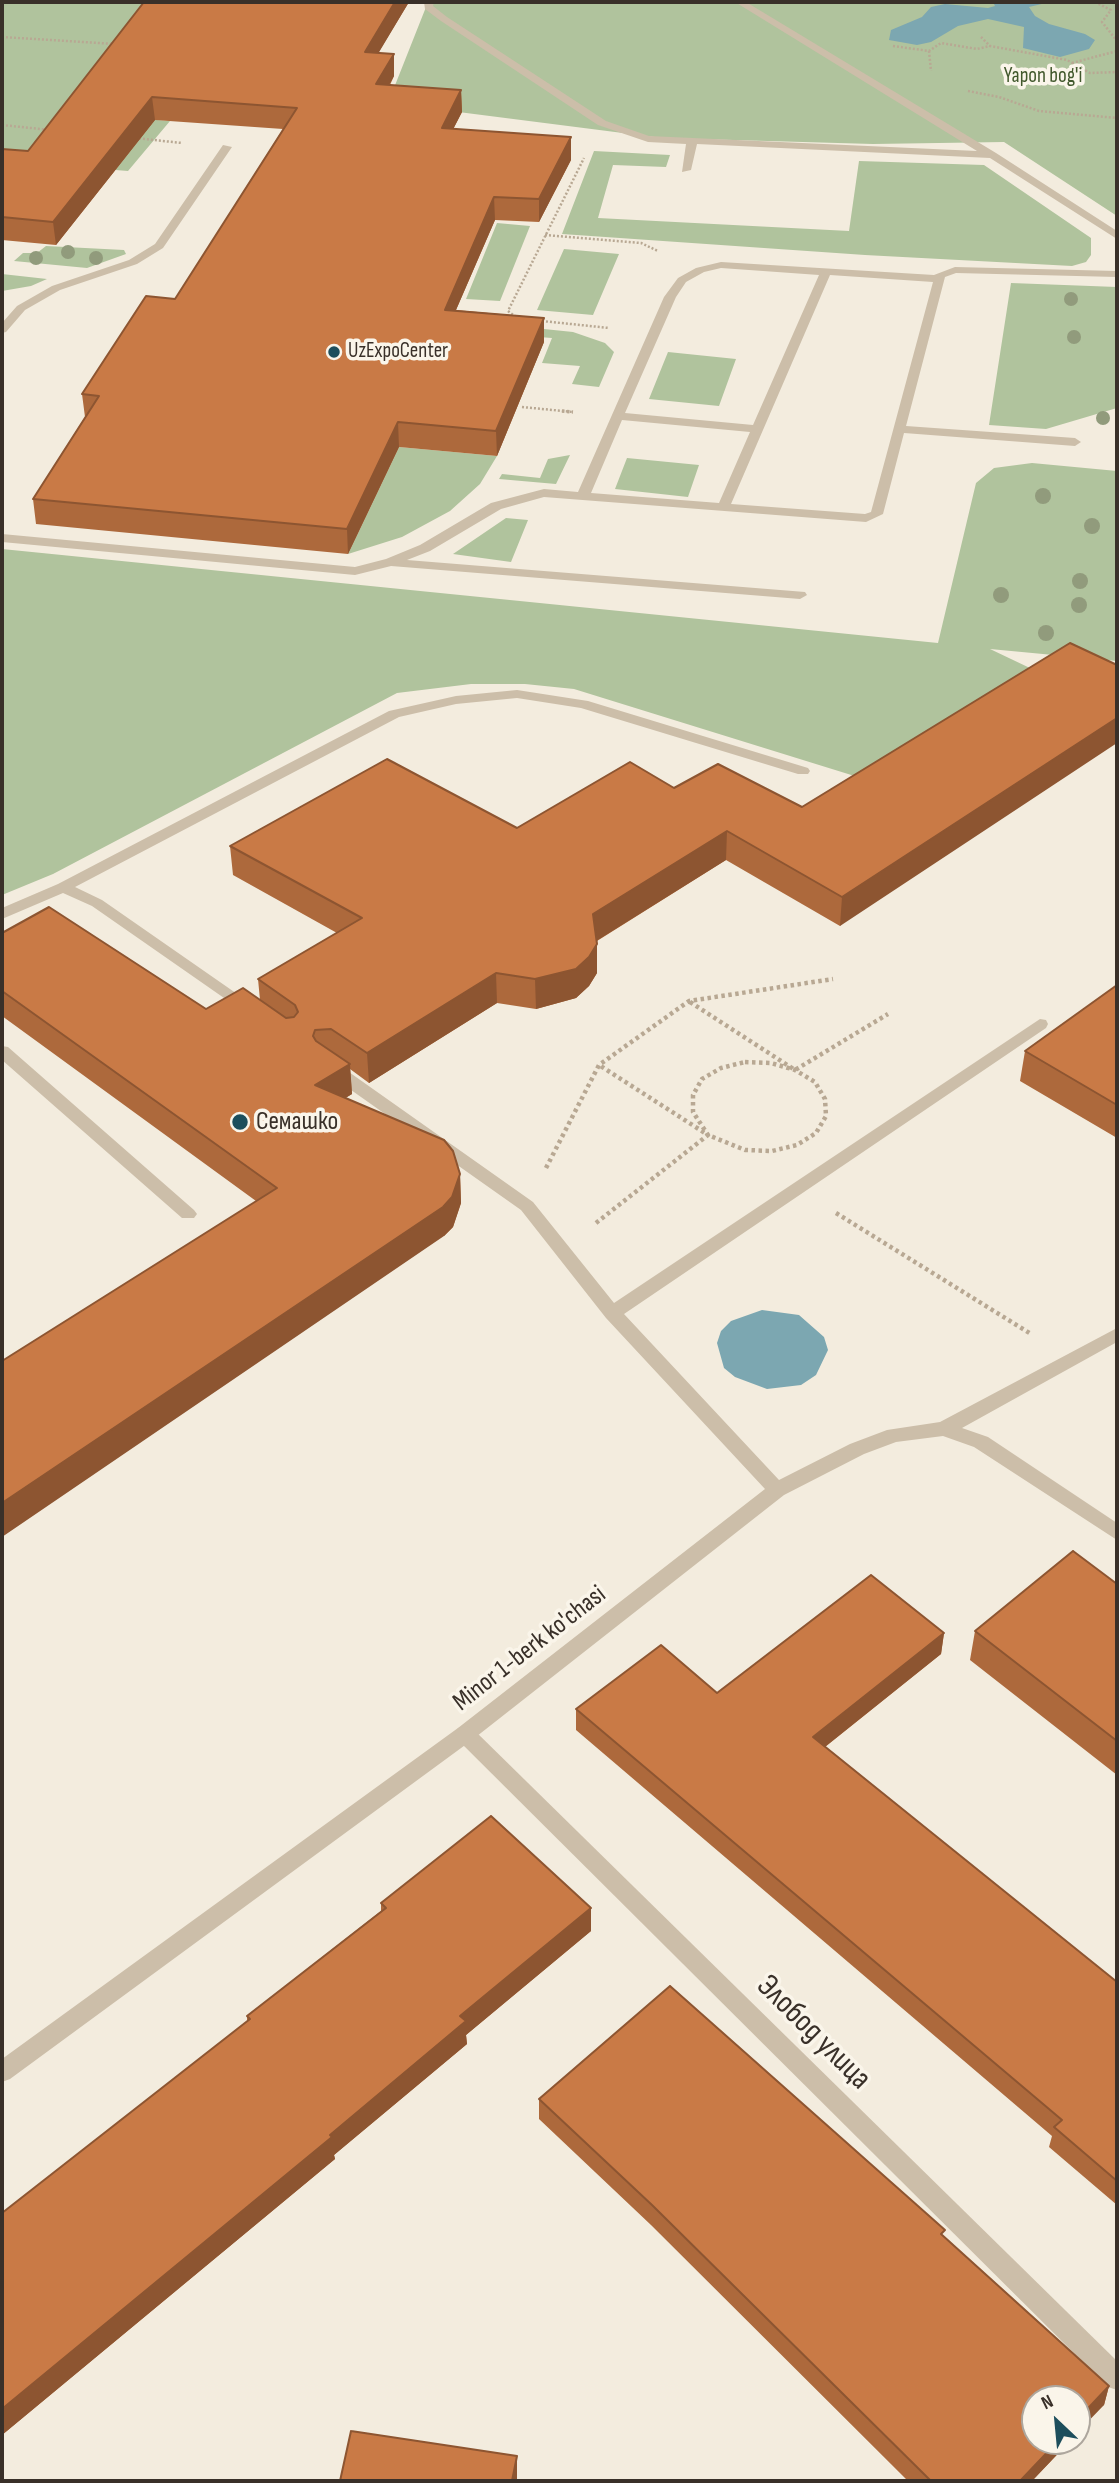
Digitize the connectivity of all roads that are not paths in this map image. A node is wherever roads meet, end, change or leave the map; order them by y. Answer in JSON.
{"nodes":[{"id":1,"x":429,"y":2,"type":"edge"},
{"id":2,"x":740,"y":2,"type":"edge"},
{"id":3,"x":692,"y":141,"type":"junction"},
{"id":4,"x":228,"y":147,"type":"road end"},
{"id":5,"x":992,"y":155,"type":"junction"},
{"id":6,"x":686,"y":170,"type":"dead end"},
{"id":7,"x":1117,"y":236,"type":"edge"},
{"id":8,"x":826,"y":271,"type":"junction"},
{"id":9,"x":1117,"y":274,"type":"edge"},
{"id":10,"x":939,"y":279,"type":"junction"},
{"id":11,"x":2,"y":306,"type":"edge"},
{"id":12,"x":22,"y":307,"type":"junction"},
{"id":13,"x":2,"y":330,"type":"edge"},
{"id":14,"x":619,"y":416,"type":"junction"},
{"id":15,"x":757,"y":429,"type":"junction"},
{"id":16,"x":900,"y":429,"type":"junction"},
{"id":17,"x":1074,"y":442,"type":"dead end"},
{"id":18,"x":583,"y":496,"type":"junction"},
{"id":19,"x":723,"y":508,"type":"junction"},
{"id":20,"x":2,"y":538,"type":"edge"},
{"id":21,"x":391,"y":562,"type":"junction"},
{"id":22,"x":800,"y":595,"type":"dead end"},
{"id":23,"x":803,"y":771,"type":"dead end"},
{"id":24,"x":63,"y":887,"type":"junction"},
{"id":25,"x":2,"y":914,"type":"edge"},
{"id":26,"x":256,"y":1015,"type":"edge"},
{"id":27,"x":1040,"y":1024,"type":"dead end"},
{"id":28,"x":2,"y":1051,"type":"edge"},
{"id":29,"x":326,"y":1065,"type":"edge"},
{"id":30,"x":188,"y":1214,"type":"dead end"},
{"id":31,"x":612,"y":1313,"type":"junction"},
{"id":32,"x":1117,"y":1334,"type":"edge"},
{"id":33,"x":944,"y":1429,"type":"junction"},
{"id":34,"x":777,"y":1490,"type":"junction"},
{"id":35,"x":1117,"y":1534,"type":"edge"},
{"id":36,"x":465,"y":1734,"type":"junction"},
{"id":37,"x":2,"y":2072,"type":"edge"},
{"id":38,"x":1117,"y":2378,"type":"edge"}],
"edges":[{"from":1,"to":3,"type":"street"},
{"from":2,"to":5,"type":"street"},
{"from":3,"to":5,"type":"street"},
{"from":3,"to":6,"type":"street"},
{"from":4,"to":12,"type":"street"},
{"from":5,"to":7,"type":"street"},
{"from":8,"to":10,"type":"street"},
{"from":8,"to":14,"type":"street"},
{"from":8,"to":15,"type":"street"},
{"from":9,"to":10,"type":"street"},
{"from":10,"to":16,"type":"street"},
{"from":11,"to":12,"type":"street"},
{"from":12,"to":13,"type":"street"},
{"from":14,"to":15,"type":"street"},
{"from":14,"to":18,"type":"street"},
{"from":15,"to":19,"type":"street"},
{"from":16,"to":17,"type":"street"},
{"from":16,"to":19,"type":"street"},
{"from":18,"to":19,"type":"street"},
{"from":18,"to":21,"type":"street"},
{"from":20,"to":21,"type":"street"},
{"from":21,"to":22,"type":"street"},
{"from":23,"to":24,"type":"street"},
{"from":24,"to":25,"type":"street"},
{"from":24,"to":26,"type":"street"},
{"from":27,"to":31,"type":"street"},
{"from":28,"to":30,"type":"street"},
{"from":29,"to":31,"type":"street"},
{"from":31,"to":34,"type":"street"},
{"from":32,"to":33,"type":"street"},
{"from":33,"to":34,"type":"street","name":"Minor 1-berk ko'chasi"},
{"from":33,"to":35,"type":"street","name":"Minor 1-berk ko'chasi"},
{"from":34,"to":36,"type":"street","name":"Minor 1-berk ko'chasi"},
{"from":36,"to":37,"type":"street","name":"Minor 1-berk ko'chasi"},
{"from":36,"to":38,"type":"street","name":"Элобод улица"}]}
